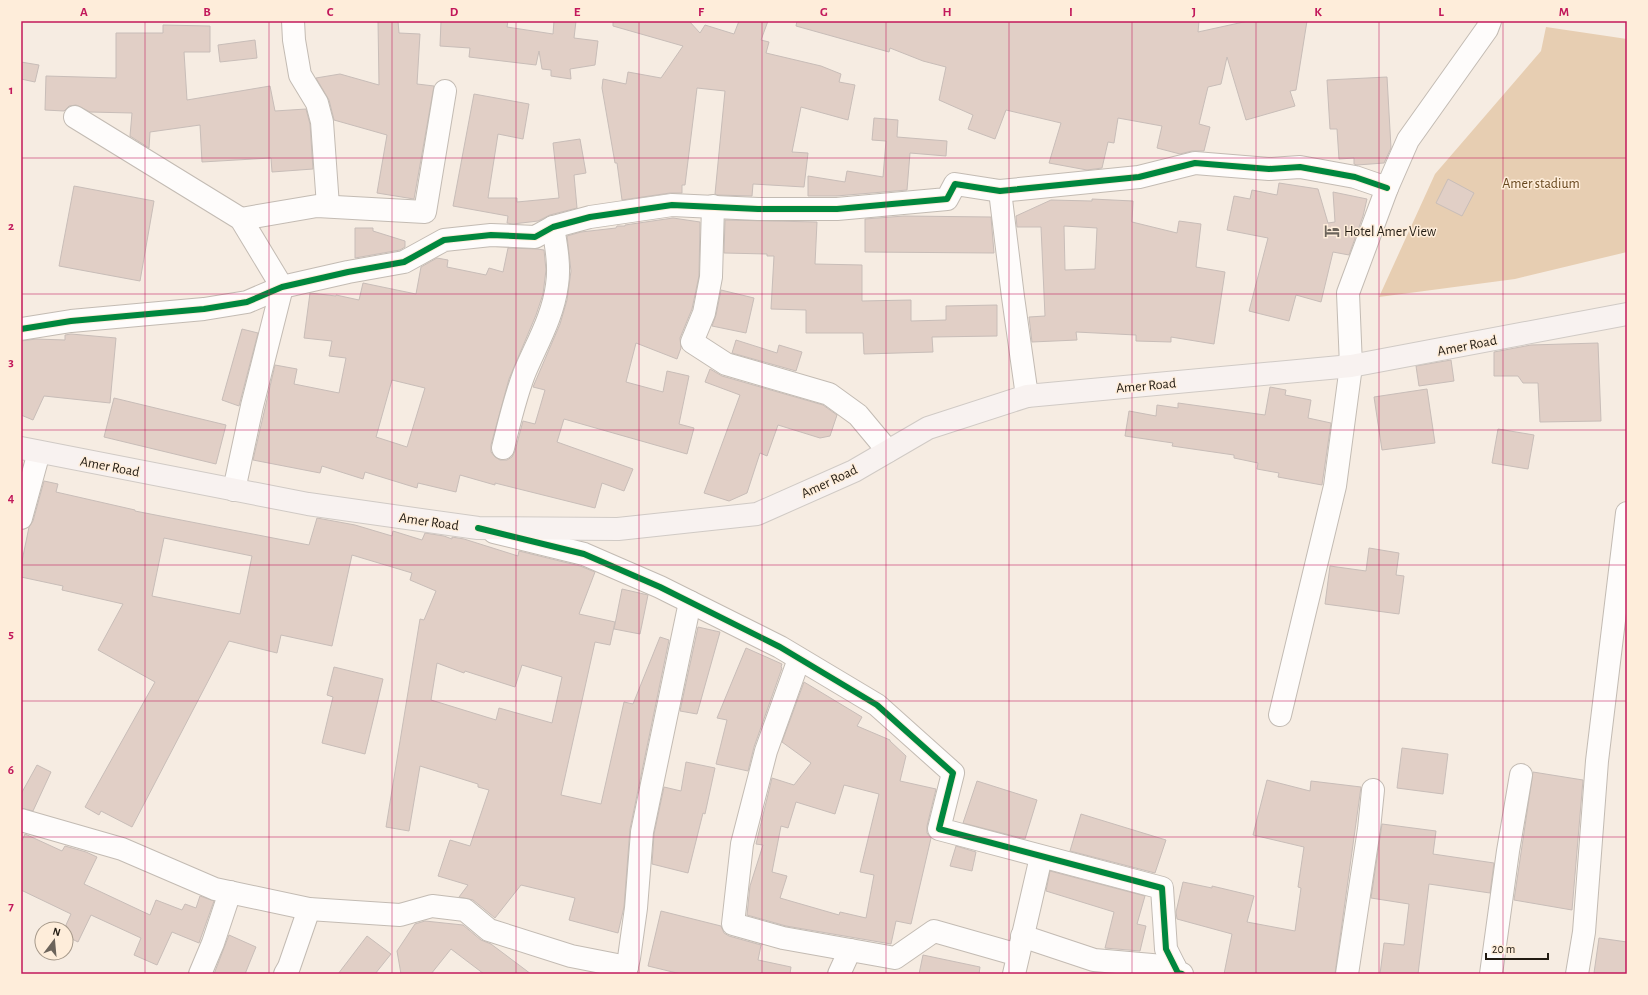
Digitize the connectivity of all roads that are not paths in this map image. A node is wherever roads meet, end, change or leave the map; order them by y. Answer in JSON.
{"nodes":[{"id":1,"x":294,"y":21,"type":"edge"},
{"id":2,"x":1490,"y":21,"type":"edge"},
{"id":3,"x":445,"y":91,"type":"dead end"},
{"id":4,"x":75,"y":117,"type":"dead end"},
{"id":5,"x":1387,"y":188,"type":"junction"},
{"id":6,"x":1000,"y":191,"type":"junction"},
{"id":7,"x":328,"y":206,"type":"junction"},
{"id":8,"x":713,"y":206,"type":"junction"},
{"id":9,"x":241,"y":219,"type":"junction"},
{"id":10,"x":553,"y":227,"type":"junction"},
{"id":11,"x":282,"y":287,"type":"junction"},
{"id":12,"x":1627,"y":314,"type":"edge"},
{"id":13,"x":21,"y":329,"type":"edge"},
{"id":14,"x":1351,"y":366,"type":"junction"},
{"id":15,"x":1027,"y":396,"type":"junction"},
{"id":16,"x":503,"y":448,"type":"dead end"},
{"id":17,"x":30,"y":450,"type":"edge"},
{"id":18,"x":888,"y":451,"type":"junction"},
{"id":19,"x":234,"y":490,"type":"junction"},
{"id":20,"x":1627,"y":513,"type":"edge"},
{"id":21,"x":21,"y":518,"type":"edge"},
{"id":22,"x":478,"y":528,"type":"junction"},
{"id":23,"x":690,"y":602,"type":"junction"},
{"id":24,"x":799,"y":659,"type":"junction"},
{"id":25,"x":1280,"y":715,"type":"dead end"},
{"id":26,"x":1521,"y":775,"type":"dead end"},
{"id":27,"x":1373,"y":790,"type":"dead end"},
{"id":28,"x":21,"y":820,"type":"edge"},
{"id":29,"x":1040,"y":856,"type":"junction"},
{"id":30,"x":230,"y":892,"type":"junction"},
{"id":31,"x":308,"y":909,"type":"junction"},
{"id":32,"x":850,"y":950,"type":"junction"},
{"id":33,"x":1018,"y":955,"type":"edge"},
{"id":34,"x":626,"y":970,"type":"edge"},
{"id":35,"x":1179,"y":971,"type":"edge"},
{"id":36,"x":200,"y":974,"type":"edge"},
{"id":37,"x":285,"y":974,"type":"edge"},
{"id":38,"x":839,"y":974,"type":"edge"},
{"id":39,"x":1347,"y":974,"type":"edge"},
{"id":40,"x":1491,"y":974,"type":"edge"},
{"id":41,"x":1577,"y":974,"type":"edge"}],
"edges":[{"from":1,"to":7,"type":"street"},
{"from":2,"to":5,"type":"street"},
{"from":3,"to":7,"type":"street"},
{"from":4,"to":9,"type":"street"},
{"from":5,"to":6,"type":"street"},
{"from":5,"to":14,"type":"street"},
{"from":6,"to":8,"type":"street"},
{"from":6,"to":15,"type":"street"},
{"from":7,"to":9,"type":"street"},
{"from":8,"to":10,"type":"street"},
{"from":8,"to":18,"type":"street"},
{"from":9,"to":11,"type":"street"},
{"from":10,"to":11,"type":"street"},
{"from":10,"to":16,"type":"street"},
{"from":11,"to":13,"type":"street"},
{"from":11,"to":19,"type":"street"},
{"from":12,"to":14,"type":"main road","name":"Amer Road"},
{"from":14,"to":15,"type":"main road","name":"Amer Road"},
{"from":14,"to":25,"type":"street"},
{"from":15,"to":18,"type":"main road","name":"Amer Road"},
{"from":17,"to":19,"type":"main road","name":"Amer Road"},
{"from":17,"to":21,"type":"street"},
{"from":18,"to":22,"type":"main road","name":"Amer Road"},
{"from":19,"to":22,"type":"main road","name":"Amer Road"},
{"from":20,"to":41,"type":"street"},
{"from":22,"to":23,"type":"street"},
{"from":23,"to":24,"type":"street"},
{"from":23,"to":34,"type":"street"},
{"from":24,"to":29,"type":"street"},
{"from":24,"to":32,"type":"street"},
{"from":26,"to":40,"type":"street"},
{"from":27,"to":39,"type":"street"},
{"from":28,"to":30,"type":"street"},
{"from":29,"to":33,"type":"street"},
{"from":29,"to":35,"type":"street"},
{"from":30,"to":31,"type":"street"},
{"from":30,"to":36,"type":"street"},
{"from":31,"to":34,"type":"street"},
{"from":31,"to":37,"type":"street"},
{"from":32,"to":33,"type":"street"},
{"from":32,"to":38,"type":"street"},
{"from":33,"to":35,"type":"street"}]}
